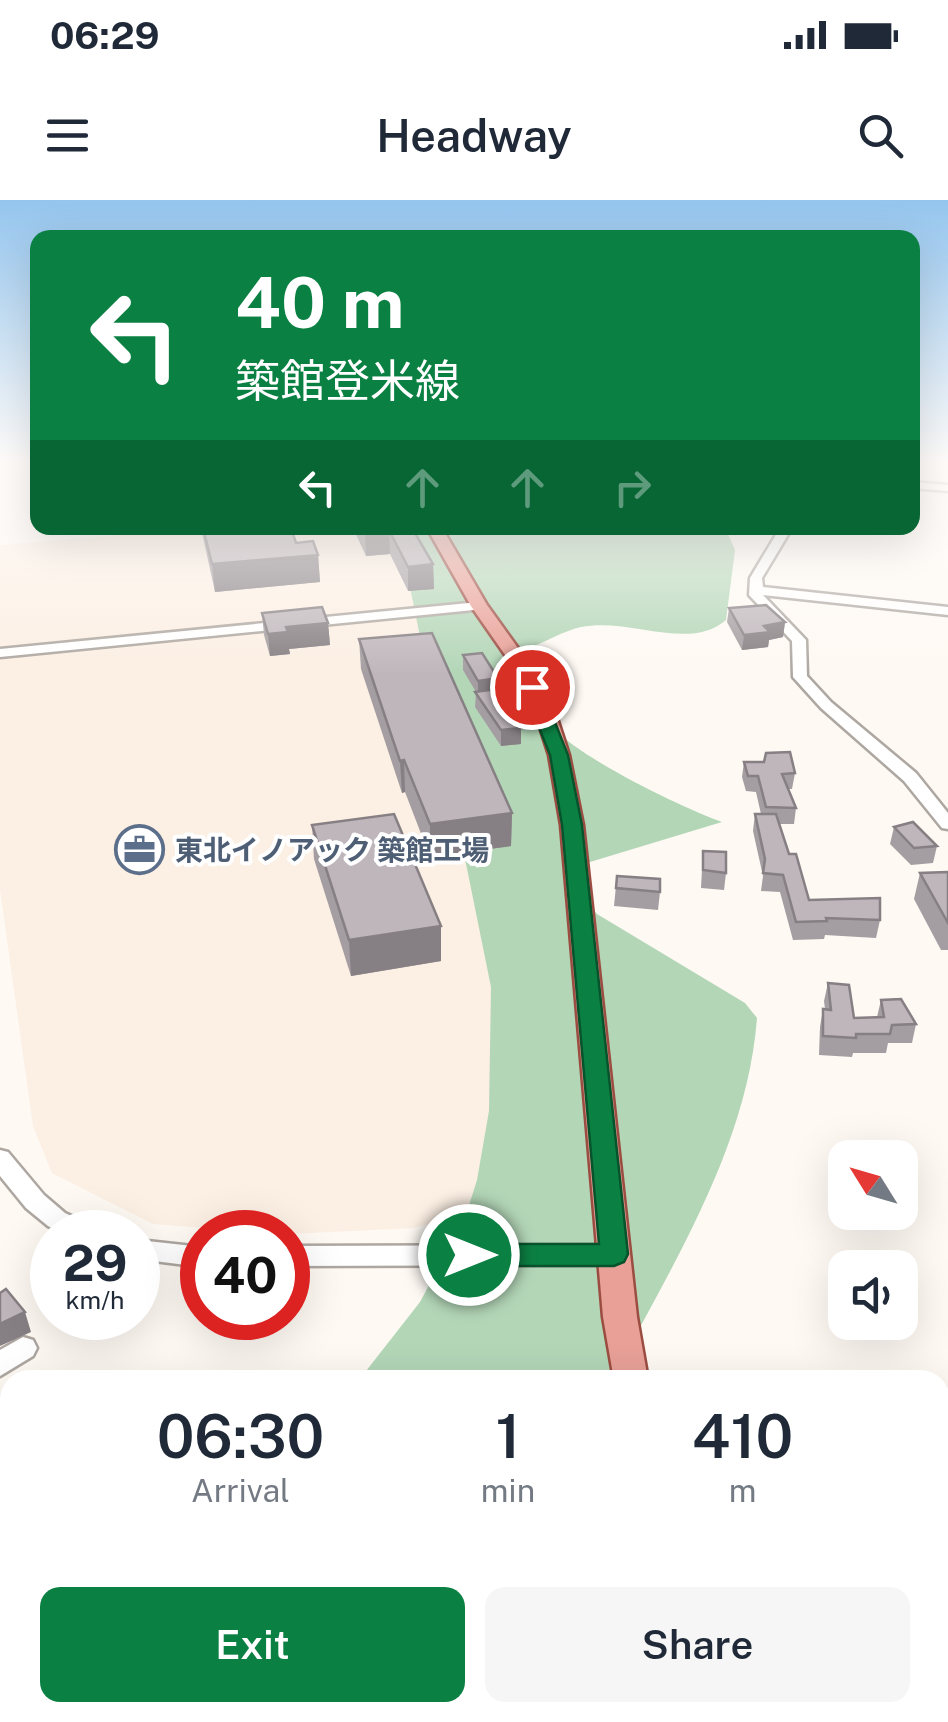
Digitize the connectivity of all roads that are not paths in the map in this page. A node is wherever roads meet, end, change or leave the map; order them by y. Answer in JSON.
{"nodes":[{"id":1,"x":438,"y":535,"type":"edge"},
{"id":2,"x":782,"y":535,"type":"edge"},
{"id":3,"x":756,"y":590,"type":"junction"},
{"id":4,"x":480,"y":606,"type":"junction"},
{"id":5,"x":948,"y":611,"type":"edge"},
{"id":6,"x":0,"y":652,"type":"edge"},
{"id":7,"x":948,"y":824,"type":"edge"},
{"id":8,"x":0,"y":1158,"type":"edge"},
{"id":9,"x":45,"y":1210,"type":"edge"},
{"id":10,"x":614,"y":1254,"type":"junction"},
{"id":11,"x":310,"y":1256,"type":"edge"},
{"id":12,"x":23,"y":1348,"type":"dead end"},
{"id":13,"x":0,"y":1365,"type":"edge"},
{"id":14,"x":630,"y":1370,"type":"edge"}],
"edges":[{"from":1,"to":4,"type":"main road"},
{"from":2,"to":3,"type":"street"},
{"from":3,"to":5,"type":"street"},
{"from":3,"to":7,"type":"street"},
{"from":4,"to":6,"type":"street"},
{"from":4,"to":10,"type":"main road"},
{"from":8,"to":9,"type":"street"},
{"from":10,"to":11,"type":"street"},
{"from":10,"to":14,"type":"main road"},
{"from":12,"to":13,"type":"street"}]}
